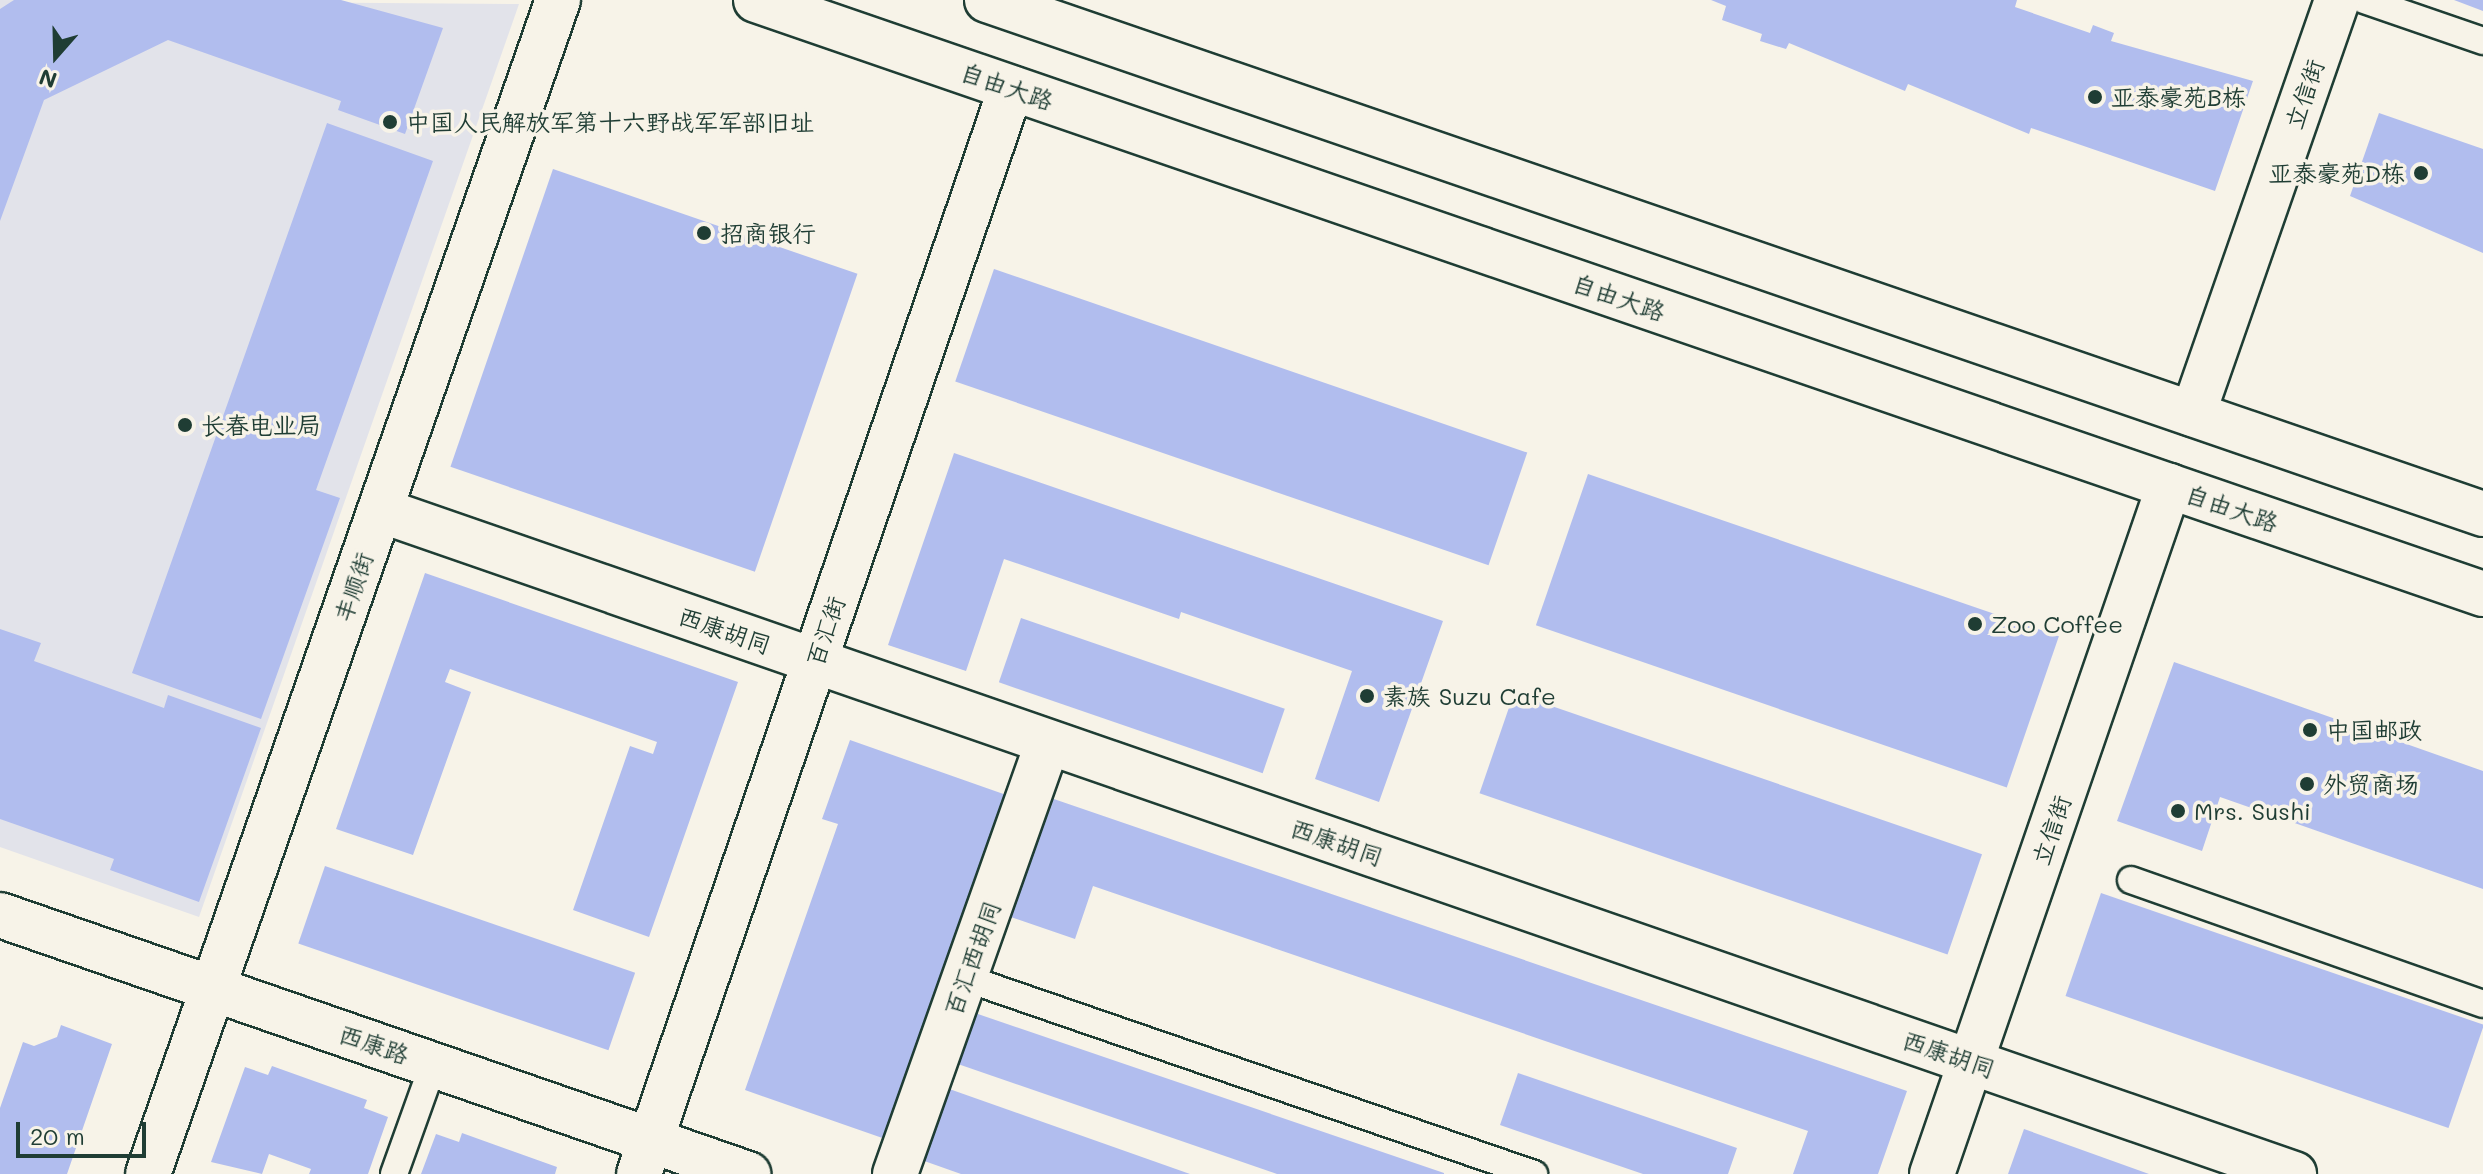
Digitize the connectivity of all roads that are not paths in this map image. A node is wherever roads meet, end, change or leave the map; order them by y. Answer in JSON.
{"nodes":[{"id":1,"x":558,"y":0,"type":"edge"},
{"id":2,"x":756,"y":0,"type":"edge"},
{"id":3,"x":987,"y":0,"type":"edge"},
{"id":4,"x":2337,"y":0,"type":"edge"},
{"id":5,"x":2364,"y":0,"type":"edge"},
{"id":6,"x":1041,"y":9,"type":"edge"},
{"id":7,"x":2483,"y":41,"type":"edge"},
{"id":8,"x":1011,"y":88,"type":"junction"},
{"id":9,"x":2193,"y":414,"type":"junction"},
{"id":10,"x":2169,"y":486,"type":"junction"},
{"id":11,"x":380,"y":510,"type":"junction"},
{"id":12,"x":2483,"y":514,"type":"edge"},
{"id":13,"x":2483,"y":594,"type":"edge"},
{"id":14,"x":815,"y":661,"type":"junction"},
{"id":15,"x":1048,"y":742,"type":"junction"},
{"id":16,"x":2131,"y":880,"type":"dead end"},
{"id":17,"x":0,"y":915,"type":"edge"},
{"id":18,"x":965,"y":978,"type":"junction"},
{"id":19,"x":212,"y":988,"type":"junction"},
{"id":20,"x":2483,"y":1004,"type":"edge"},
{"id":21,"x":1971,"y":1062,"type":"junction"},
{"id":22,"x":433,"y":1065,"type":"junction"},
{"id":23,"x":644,"y":1157,"type":"edge"},
{"id":24,"x":148,"y":1174,"type":"edge"},
{"id":25,"x":394,"y":1174,"type":"edge"},
{"id":26,"x":748,"y":1174,"type":"edge"},
{"id":27,"x":895,"y":1174,"type":"edge"},
{"id":28,"x":1534,"y":1174,"type":"edge"},
{"id":29,"x":1932,"y":1174,"type":"edge"},
{"id":30,"x":2294,"y":1174,"type":"edge"}],
"edges":[{"from":1,"to":11,"type":"street","name":"丰顺街"},
{"from":2,"to":8,"type":"street","name":"自由大路"},
{"from":3,"to":6,"type":"street"},
{"from":4,"to":9,"type":"street","name":"立信街"},
{"from":5,"to":7,"type":"lane"},
{"from":6,"to":9,"type":"street"},
{"from":8,"to":10,"type":"street","name":"自由大路"},
{"from":8,"to":14,"type":"street","name":"百汇街"},
{"from":9,"to":12,"type":"street"},
{"from":10,"to":13,"type":"street","name":"自由大路"},
{"from":10,"to":21,"type":"street","name":"立信街"},
{"from":11,"to":14,"type":"street","name":"西康胡同"},
{"from":11,"to":19,"type":"street","name":"丰顺街"},
{"from":14,"to":15,"type":"street","name":"西康胡同"},
{"from":14,"to":23,"type":"street","name":"百汇街"},
{"from":15,"to":18,"type":"street","name":"百汇西胡同"},
{"from":15,"to":21,"type":"street","name":"西康胡同"},
{"from":16,"to":20,"type":"lane"},
{"from":17,"to":19,"type":"street","name":"西康路"},
{"from":18,"to":27,"type":"street","name":"百汇西胡同"},
{"from":18,"to":28,"type":"lane"},
{"from":19,"to":22,"type":"street","name":"西康路"},
{"from":19,"to":24,"type":"street","name":"丰顺街"},
{"from":21,"to":29,"type":"street","name":"立信街"},
{"from":21,"to":30,"type":"street","name":"西康胡同"},
{"from":22,"to":23,"type":"street","name":"西康路"},
{"from":22,"to":25,"type":"lane"},
{"from":23,"to":26,"type":"street","name":"西康路"}]}
